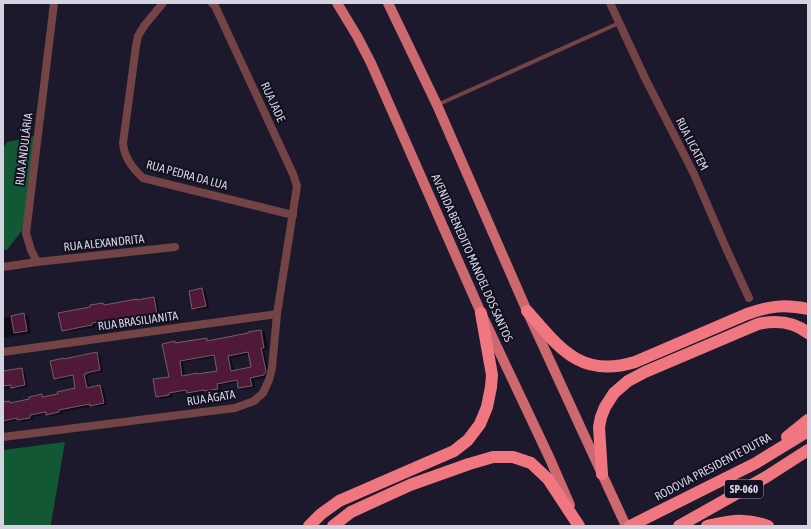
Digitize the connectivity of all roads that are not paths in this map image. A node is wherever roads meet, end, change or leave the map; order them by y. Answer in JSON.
{"nodes":[{"id":1,"x":54,"y":3,"type":"edge"},
{"id":2,"x":163,"y":3,"type":"edge"},
{"id":3,"x":212,"y":3,"type":"edge"},
{"id":4,"x":337,"y":3,"type":"edge"},
{"id":5,"x":388,"y":3,"type":"edge"},
{"id":6,"x":610,"y":3,"type":"edge"},
{"id":7,"x":619,"y":23,"type":"junction"},
{"id":8,"x":437,"y":105,"type":"junction"},
{"id":9,"x":293,"y":215,"type":"junction"},
{"id":10,"x":175,"y":247,"type":"dead end"},
{"id":11,"x":37,"y":262,"type":"junction"},
{"id":12,"x":3,"y":267,"type":"edge"},
{"id":13,"x":749,"y":298,"type":"dead end"},
{"id":14,"x":808,"y":309,"type":"edge"},
{"id":15,"x":527,"y":311,"type":"junction"},
{"id":16,"x":481,"y":313,"type":"junction"},
{"id":17,"x":277,"y":314,"type":"junction"},
{"id":18,"x":808,"y":333,"type":"edge"},
{"id":19,"x":3,"y":352,"type":"edge"},
{"id":20,"x":808,"y":420,"type":"edge"},
{"id":21,"x":808,"y":431,"type":"edge"},
{"id":22,"x":3,"y":437,"type":"edge"},
{"id":23,"x":808,"y":450,"type":"edge"},
{"id":24,"x":756,"y":463,"type":"junction"},
{"id":25,"x":602,"y":474,"type":"junction"},
{"id":26,"x":309,"y":526,"type":"edge"},
{"id":27,"x":333,"y":526,"type":"edge"},
{"id":28,"x":579,"y":526,"type":"edge"},
{"id":29,"x":626,"y":526,"type":"edge"},
{"id":30,"x":630,"y":526,"type":"edge"},
{"id":31,"x":679,"y":526,"type":"edge"},
{"id":32,"x":707,"y":526,"type":"edge"},
{"id":33,"x":768,"y":526,"type":"edge"}],
"edges":[{"from":1,"to":11,"type":"street","name":"RUA ANDULÁRIA"},
{"from":2,"to":9,"type":"street","name":"RUA PEDRA DA LUA"},
{"from":3,"to":9,"type":"street","name":"RUA JADE"},
{"from":4,"to":16,"type":"main road","name":"AVENIDA BENEDITO MANOEL DOS SANTOS"},
{"from":5,"to":8,"type":"main road"},
{"from":6,"to":7,"type":"street","name":"RUA LICATEM"},
{"from":7,"to":8,"type":"lane"},
{"from":7,"to":13,"type":"street","name":"RUA LICATEM"},
{"from":8,"to":15,"type":"main road"},
{"from":9,"to":17,"type":"street","name":"RUA ÁGATA"},
{"from":10,"to":11,"type":"street","name":"RUA ALEXANDRITA"},
{"from":11,"to":12,"type":"street"},
{"from":14,"to":15,"type":"highway"},
{"from":15,"to":25,"type":"main road"},
{"from":16,"to":26,"type":"highway"},
{"from":16,"to":28,"type":"main road","name":"AVENIDA BENEDITO MANOEL DOS SANTOS"},
{"from":17,"to":19,"type":"street","name":"RUA BRASILIANITA"},
{"from":17,"to":22,"type":"street","name":"RUA ÁGATA"},
{"from":18,"to":25,"type":"highway"},
{"from":20,"to":24,"type":"highway"},
{"from":21,"to":24,"type":"highway","name":"RODOVIA PRESIDENTE DUTRA","number":"SP-060"},
{"from":23,"to":31,"type":"highway","number":"SP-060"},
{"from":24,"to":30,"type":"highway","name":"RODOVIA PRESIDENTE DUTRA","number":"SP-060"},
{"from":25,"to":29,"type":"main road"},
{"from":27,"to":28,"type":"highway"},
{"from":32,"to":33,"type":"highway"}]}
